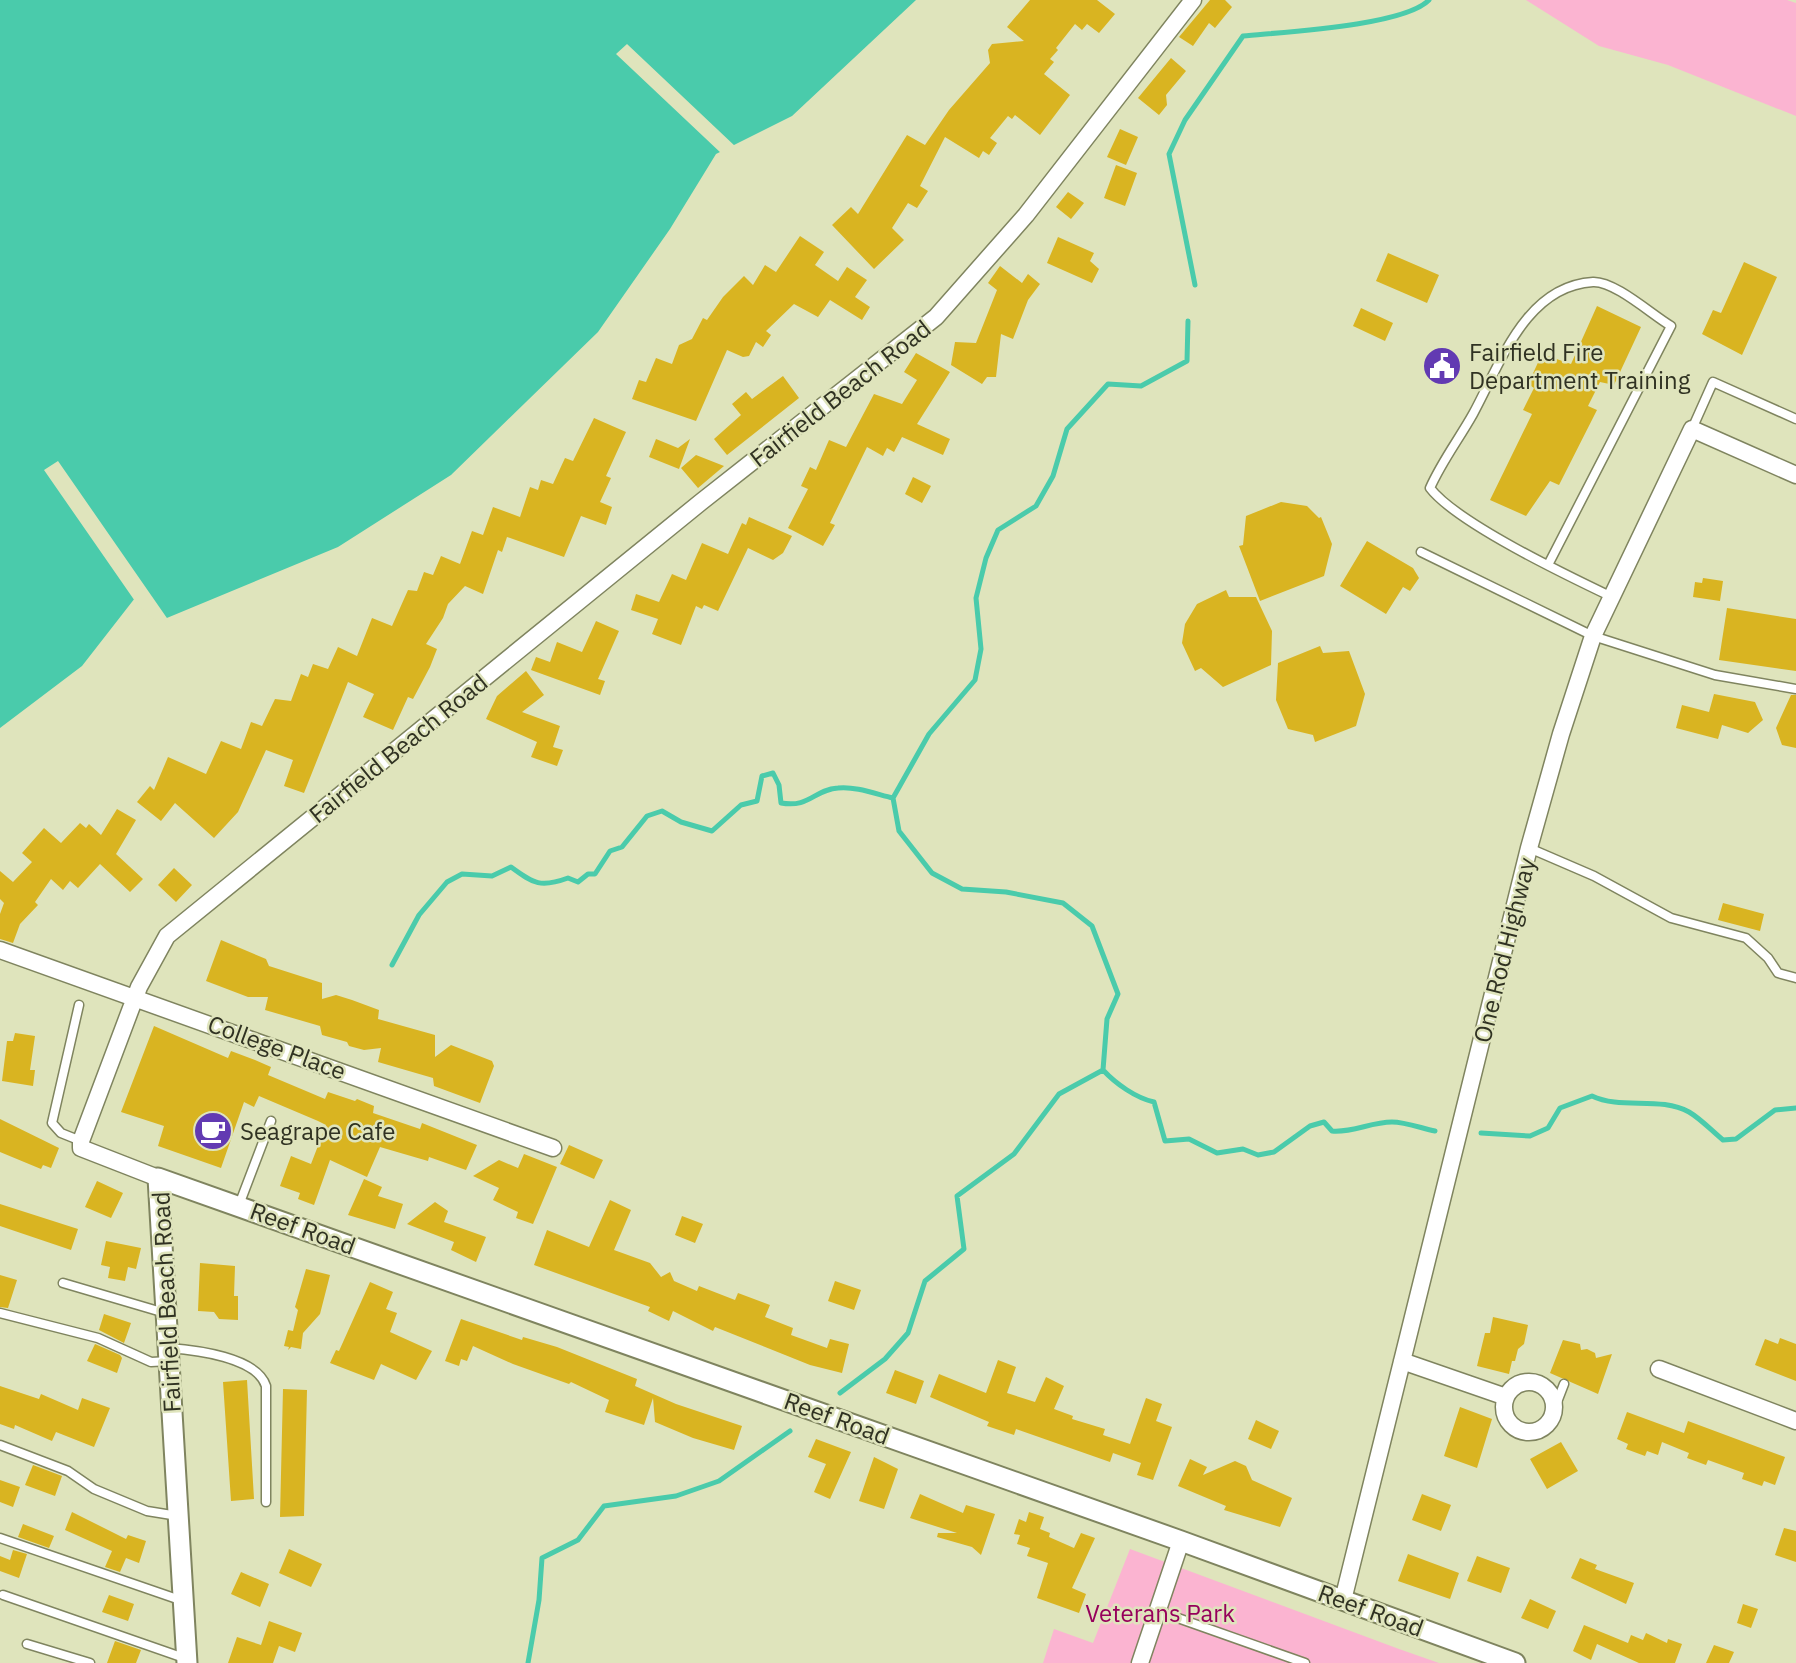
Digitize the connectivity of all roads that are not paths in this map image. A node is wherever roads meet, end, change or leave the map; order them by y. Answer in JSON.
{"nodes":[{"id":1,"x":1193,"y":0,"type":"edge"},
{"id":2,"x":1796,"y":419,"type":"edge"},
{"id":3,"x":1692,"y":429,"type":"junction"},
{"id":4,"x":1796,"y":475,"type":"edge"},
{"id":5,"x":1421,"y":552,"type":"dead end"},
{"id":6,"x":1548,"y":565,"type":"junction"},
{"id":7,"x":1612,"y":597,"type":"junction"},
{"id":8,"x":1593,"y":636,"type":"junction"},
{"id":9,"x":1796,"y":689,"type":"edge"},
{"id":10,"x":1529,"y":848,"type":"junction"},
{"id":11,"x":0,"y":950,"type":"edge"},
{"id":12,"x":1796,"y":978,"type":"edge"},
{"id":13,"x":136,"y":996,"type":"junction"},
{"id":14,"x":79,"y":1005,"type":"dead end"},
{"id":15,"x":271,"y":1121,"type":"dead end"},
{"id":16,"x":81,"y":1141,"type":"junction"},
{"id":17,"x":553,"y":1148,"type":"dead end"},
{"id":18,"x":158,"y":1178,"type":"junction"},
{"id":19,"x":239,"y":1205,"type":"junction"},
{"id":20,"x":63,"y":1283,"type":"dead end"},
{"id":21,"x":0,"y":1313,"type":"edge"},
{"id":22,"x":166,"y":1314,"type":"junction"},
{"id":23,"x":169,"y":1354,"type":"junction"},
{"id":24,"x":1402,"y":1362,"type":"junction"},
{"id":25,"x":1658,"y":1369,"type":"dead end"},
{"id":26,"x":1564,"y":1384,"type":"dead end"},
{"id":27,"x":1506,"y":1397,"type":"junction"},
{"id":28,"x":1554,"y":1410,"type":"junction"},
{"id":29,"x":1796,"y":1421,"type":"edge"},
{"id":30,"x":0,"y":1445,"type":"edge"},
{"id":31,"x":266,"y":1502,"type":"dead end"},
{"id":32,"x":178,"y":1516,"type":"junction"},
{"id":33,"x":0,"y":1538,"type":"edge"},
{"id":34,"x":1181,"y":1541,"type":"junction"},
{"id":35,"x":3,"y":1595,"type":"dead end"},
{"id":36,"x":1343,"y":1600,"type":"junction"},
{"id":37,"x":183,"y":1601,"type":"junction"},
{"id":38,"x":1158,"y":1611,"type":"junction"},
{"id":39,"x":27,"y":1644,"type":"dead end"},
{"id":40,"x":187,"y":1661,"type":"edge"},
{"id":41,"x":90,"y":1663,"type":"edge"},
{"id":42,"x":1140,"y":1663,"type":"edge"},
{"id":43,"x":1305,"y":1663,"type":"edge"},
{"id":44,"x":1515,"y":1663,"type":"edge"}],
"edges":[{"from":1,"to":13,"type":"street","name":"Fairfield Beach Road"},
{"from":2,"to":3,"type":"lane"},
{"from":3,"to":4,"type":"street"},
{"from":3,"to":7,"type":"street","name":"One Rod Highway"},
{"from":5,"to":8,"type":"lane"},
{"from":6,"to":6,"type":"lane"},
{"from":6,"to":7,"type":"lane"},
{"from":7,"to":8,"type":"street","name":"One Rod Highway"},
{"from":8,"to":9,"type":"lane"},
{"from":8,"to":10,"type":"street","name":"One Rod Highway"},
{"from":10,"to":12,"type":"lane"},
{"from":10,"to":24,"type":"street","name":"One Rod Highway"},
{"from":11,"to":13,"type":"street","name":"College Place"},
{"from":13,"to":16,"type":"street","name":"Fairfield Beach Road"},
{"from":13,"to":17,"type":"street","name":"College Place"},
{"from":14,"to":16,"type":"lane"},
{"from":15,"to":19,"type":"lane"},
{"from":16,"to":18,"type":"street","name":"Fairfield Beach Road"},
{"from":18,"to":19,"type":"street","name":"Reef Road"},
{"from":18,"to":22,"type":"street","name":"Fairfield Beach Road"},
{"from":19,"to":34,"type":"street","name":"Reef Road"},
{"from":20,"to":22,"type":"lane"},
{"from":21,"to":23,"type":"lane"},
{"from":22,"to":23,"type":"street","name":"Fairfield Beach Road"},
{"from":23,"to":31,"type":"lane"},
{"from":23,"to":32,"type":"street","name":"Fairfield Beach Road"},
{"from":24,"to":27,"type":"street"},
{"from":24,"to":36,"type":"street","name":"One Rod Highway"},
{"from":25,"to":29,"type":"street"},
{"from":26,"to":28,"type":"lane"},
{"from":27,"to":28,"type":"street"},
{"from":27,"to":28,"type":"street"},
{"from":30,"to":32,"type":"lane"},
{"from":32,"to":37,"type":"street","name":"Fairfield Beach Road"},
{"from":33,"to":37,"type":"lane"},
{"from":34,"to":36,"type":"street","name":"Reef Road"},
{"from":34,"to":38,"type":"street"},
{"from":35,"to":40,"type":"lane"},
{"from":36,"to":44,"type":"street","name":"Reef Road"},
{"from":37,"to":40,"type":"street","name":"Fairfield Beach Road"},
{"from":38,"to":42,"type":"street"},
{"from":38,"to":43,"type":"lane"},
{"from":39,"to":41,"type":"lane"}]}
